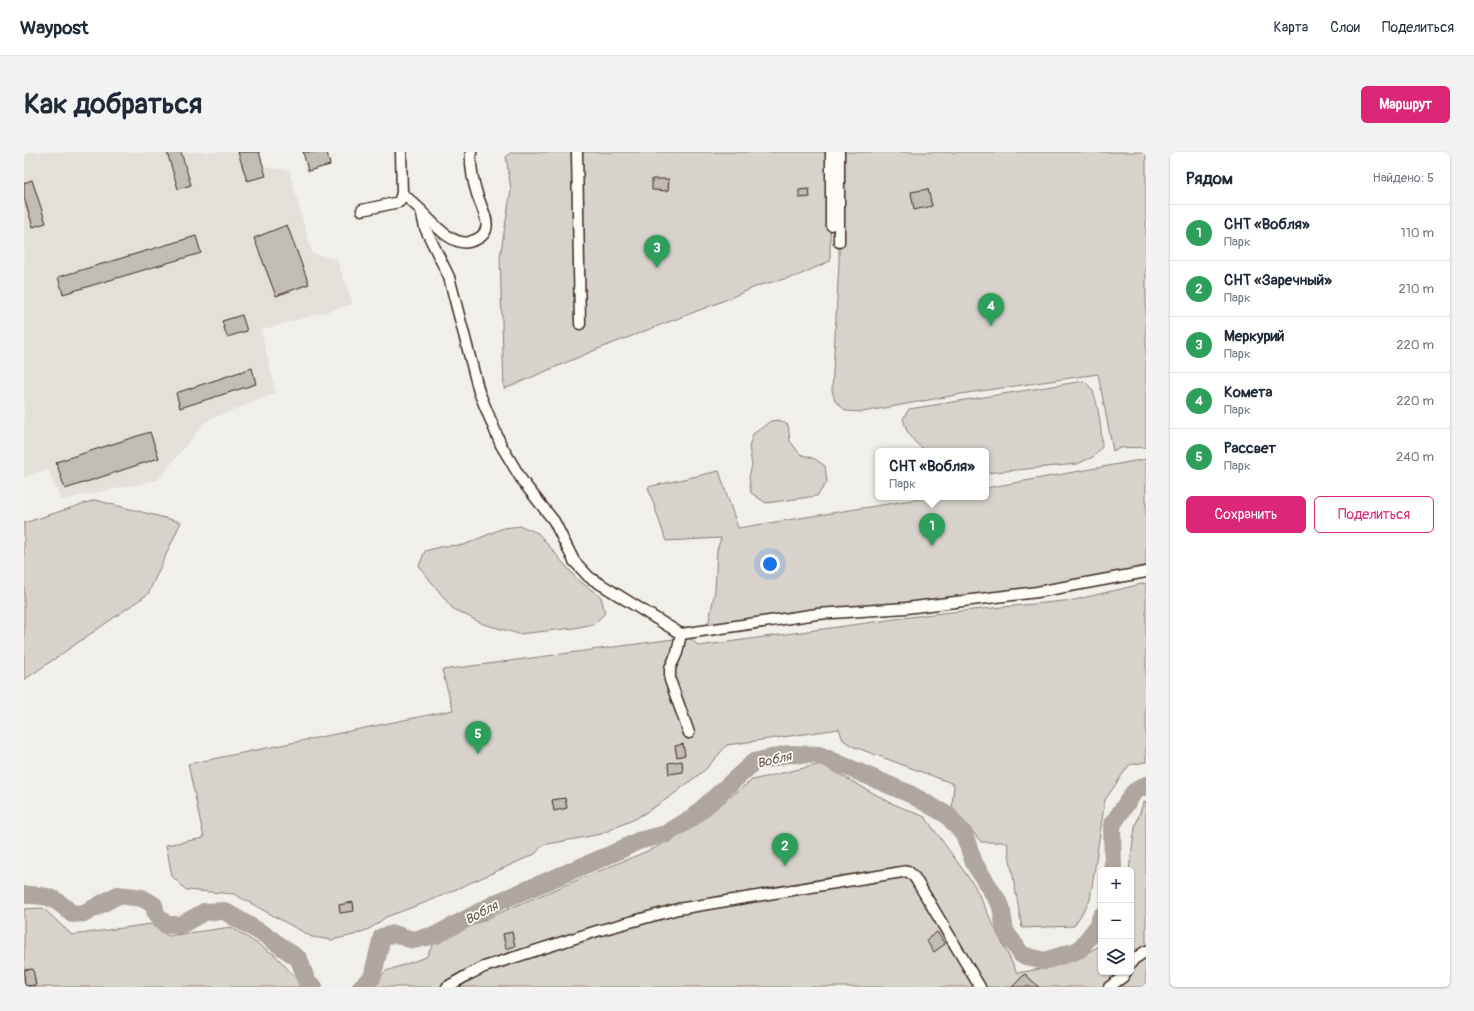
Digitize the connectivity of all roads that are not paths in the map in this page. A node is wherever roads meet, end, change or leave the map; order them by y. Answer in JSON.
{"nodes":[{"id":1,"x":402,"y":152,"type":"edge"},
{"id":2,"x":471,"y":152,"type":"edge"},
{"id":3,"x":577,"y":152,"type":"edge"},
{"id":4,"x":831,"y":152,"type":"edge"},
{"id":5,"x":840,"y":152,"type":"edge"},
{"id":6,"x":402,"y":193,"type":"junction"},
{"id":7,"x":362,"y":210,"type":"dead end"},
{"id":8,"x":420,"y":210,"type":"junction"},
{"id":9,"x":831,"y":224,"type":"dead end"},
{"id":10,"x":839,"y":242,"type":"dead end"},
{"id":11,"x":580,"y":324,"type":"dead end"},
{"id":12,"x":1146,"y":572,"type":"edge"},
{"id":13,"x":681,"y":634,"type":"junction"},
{"id":14,"x":689,"y":733,"type":"dead end"},
{"id":15,"x":1146,"y":951,"type":"edge"},
{"id":16,"x":1134,"y":959,"type":"edge"},
{"id":17,"x":1124,"y":975,"type":"edge"},
{"id":18,"x":447,"y":987,"type":"edge"},
{"id":19,"x":980,"y":987,"type":"edge"},
{"id":20,"x":1109,"y":987,"type":"edge"}],
"edges":[{"from":1,"to":6,"type":"street"},
{"from":2,"to":8,"type":"street"},
{"from":3,"to":11,"type":"street"},
{"from":4,"to":9,"type":"street"},
{"from":5,"to":10,"type":"street"},
{"from":6,"to":7,"type":"street"},
{"from":6,"to":8,"type":"street"},
{"from":8,"to":13,"type":"street"},
{"from":12,"to":13,"type":"street"},
{"from":13,"to":14,"type":"street"},
{"from":15,"to":16,"type":"street"},
{"from":17,"to":20,"type":"street"},
{"from":18,"to":19,"type":"street"}]}
